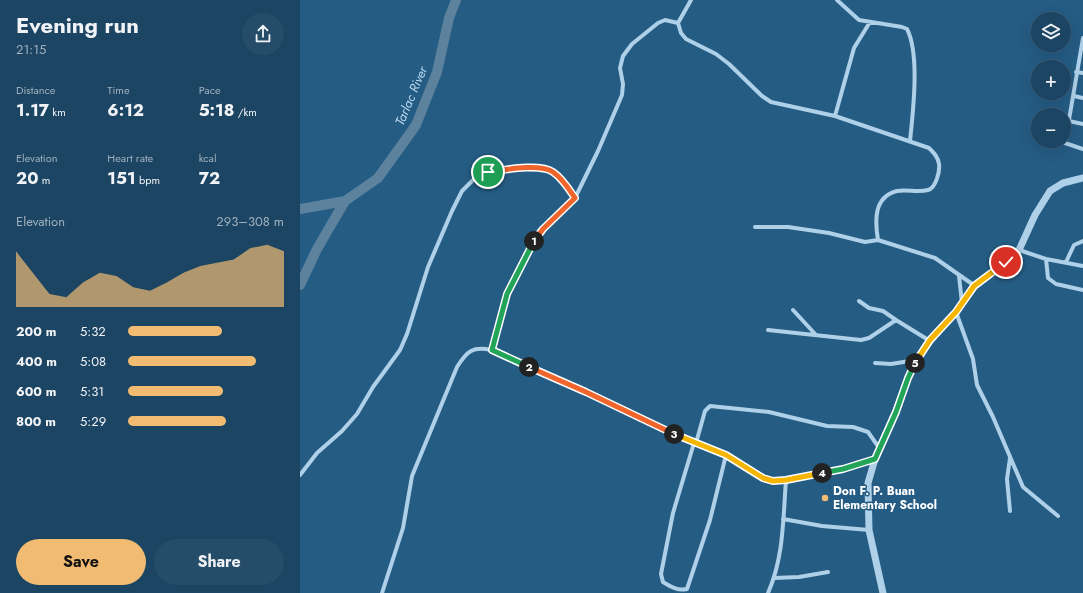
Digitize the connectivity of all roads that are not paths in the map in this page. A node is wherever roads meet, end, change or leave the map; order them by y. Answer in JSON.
{"nodes":[{"id":1,"x":691,"y":0,"type":"edge"},
{"id":2,"x":837,"y":0,"type":"edge"},
{"id":3,"x":870,"y":22,"type":"junction"},
{"id":4,"x":678,"y":23,"type":"junction"},
{"id":5,"x":1083,"y":38,"type":"edge"},
{"id":6,"x":1082,"y":46,"type":"edge"},
{"id":7,"x":1076,"y":72,"type":"junction"},
{"id":8,"x":1083,"y":73,"type":"edge"},
{"id":9,"x":1074,"y":96,"type":"junction"},
{"id":10,"x":1083,"y":98,"type":"edge"},
{"id":11,"x":1071,"y":111,"type":"edge"},
{"id":12,"x":835,"y":116,"type":"junction"},
{"id":13,"x":1071,"y":121,"type":"edge"},
{"id":14,"x":1083,"y":124,"type":"edge"},
{"id":15,"x":910,"y":141,"type":"junction"},
{"id":16,"x":1071,"y":145,"type":"edge"},
{"id":17,"x":1083,"y":150,"type":"edge"},
{"id":18,"x":1083,"y":178,"type":"edge"},
{"id":19,"x":575,"y":198,"type":"junction"},
{"id":20,"x":755,"y":227,"type":"dead end"},
{"id":21,"x":878,"y":240,"type":"junction"},
{"id":22,"x":1083,"y":241,"type":"edge"},
{"id":23,"x":1019,"y":250,"type":"junction"},
{"id":24,"x":1046,"y":259,"type":"junction"},
{"id":25,"x":1066,"y":262,"type":"junction"},
{"id":26,"x":1083,"y":266,"type":"edge"},
{"id":27,"x":959,"y":276,"type":"junction"},
{"id":28,"x":974,"y":286,"type":"junction"},
{"id":29,"x":1083,"y":290,"type":"edge"},
{"id":30,"x":859,"y":301,"type":"dead end"},
{"id":31,"x":962,"y":304,"type":"junction"},
{"id":32,"x":793,"y":310,"type":"dead end"},
{"id":33,"x":956,"y":312,"type":"junction"},
{"id":34,"x":896,"y":320,"type":"junction"},
{"id":35,"x":768,"y":330,"type":"dead end"},
{"id":36,"x":816,"y":336,"type":"junction"},
{"id":37,"x":930,"y":340,"type":"junction"},
{"id":38,"x":492,"y":350,"type":"junction"},
{"id":39,"x":916,"y":360,"type":"junction"},
{"id":40,"x":875,"y":363,"type":"dead end"},
{"id":41,"x":695,"y":443,"type":"junction"},
{"id":42,"x":880,"y":449,"type":"junction"},
{"id":43,"x":726,"y":455,"type":"junction"},
{"id":44,"x":1010,"y":458,"type":"junction"},
{"id":45,"x":875,"y":459,"type":"junction"},
{"id":46,"x":300,"y":475,"type":"edge"},
{"id":47,"x":786,"y":480,"type":"junction"},
{"id":48,"x":1010,"y":510,"type":"dead end"},
{"id":49,"x":1058,"y":516,"type":"dead end"},
{"id":50,"x":783,"y":519,"type":"junction"},
{"id":51,"x":869,"y":530,"type":"junction"},
{"id":52,"x":828,"y":572,"type":"dead end"},
{"id":53,"x":774,"y":578,"type":"junction"},
{"id":54,"x":382,"y":593,"type":"edge"},
{"id":55,"x":768,"y":593,"type":"edge"},
{"id":56,"x":883,"y":593,"type":"edge"}],
"edges":[{"from":1,"to":4,"type":"street"},
{"from":2,"to":3,"type":"street"},
{"from":3,"to":12,"type":"street"},
{"from":3,"to":15,"type":"street"},
{"from":4,"to":12,"type":"street"},
{"from":4,"to":19,"type":"street"},
{"from":5,"to":6,"type":"street"},
{"from":6,"to":7,"type":"street"},
{"from":7,"to":8,"type":"street"},
{"from":7,"to":9,"type":"street"},
{"from":9,"to":10,"type":"street"},
{"from":9,"to":11,"type":"street"},
{"from":12,"to":15,"type":"street"},
{"from":13,"to":14,"type":"street"},
{"from":15,"to":21,"type":"street"},
{"from":16,"to":17,"type":"street"},
{"from":18,"to":23,"type":"street"},
{"from":19,"to":38,"type":"street"},
{"from":19,"to":46,"type":"street"},
{"from":20,"to":21,"type":"street"},
{"from":21,"to":27,"type":"street"},
{"from":22,"to":25,"type":"street"},
{"from":23,"to":24,"type":"street"},
{"from":23,"to":28,"type":"street"},
{"from":24,"to":25,"type":"street"},
{"from":24,"to":29,"type":"street"},
{"from":25,"to":26,"type":"street"},
{"from":27,"to":28,"type":"street"},
{"from":27,"to":31,"type":"street"},
{"from":28,"to":31,"type":"street"},
{"from":30,"to":34,"type":"street"},
{"from":31,"to":33,"type":"street"},
{"from":32,"to":36,"type":"street"},
{"from":33,"to":37,"type":"street"},
{"from":33,"to":44,"type":"street"},
{"from":34,"to":36,"type":"street"},
{"from":34,"to":37,"type":"street"},
{"from":35,"to":36,"type":"street"},
{"from":37,"to":39,"type":"street"},
{"from":38,"to":41,"type":"street"},
{"from":38,"to":54,"type":"street"},
{"from":39,"to":40,"type":"street"},
{"from":39,"to":42,"type":"street"},
{"from":41,"to":42,"type":"street"},
{"from":41,"to":43,"type":"street"},
{"from":41,"to":43,"type":"street"},
{"from":42,"to":45,"type":"street"},
{"from":43,"to":47,"type":"street"},
{"from":44,"to":48,"type":"street"},
{"from":44,"to":49,"type":"street"},
{"from":45,"to":47,"type":"street"},
{"from":45,"to":51,"type":"street"},
{"from":47,"to":50,"type":"street"},
{"from":50,"to":51,"type":"street"},
{"from":50,"to":53,"type":"street"},
{"from":51,"to":56,"type":"street"},
{"from":52,"to":53,"type":"street"},
{"from":53,"to":55,"type":"street"}]}
